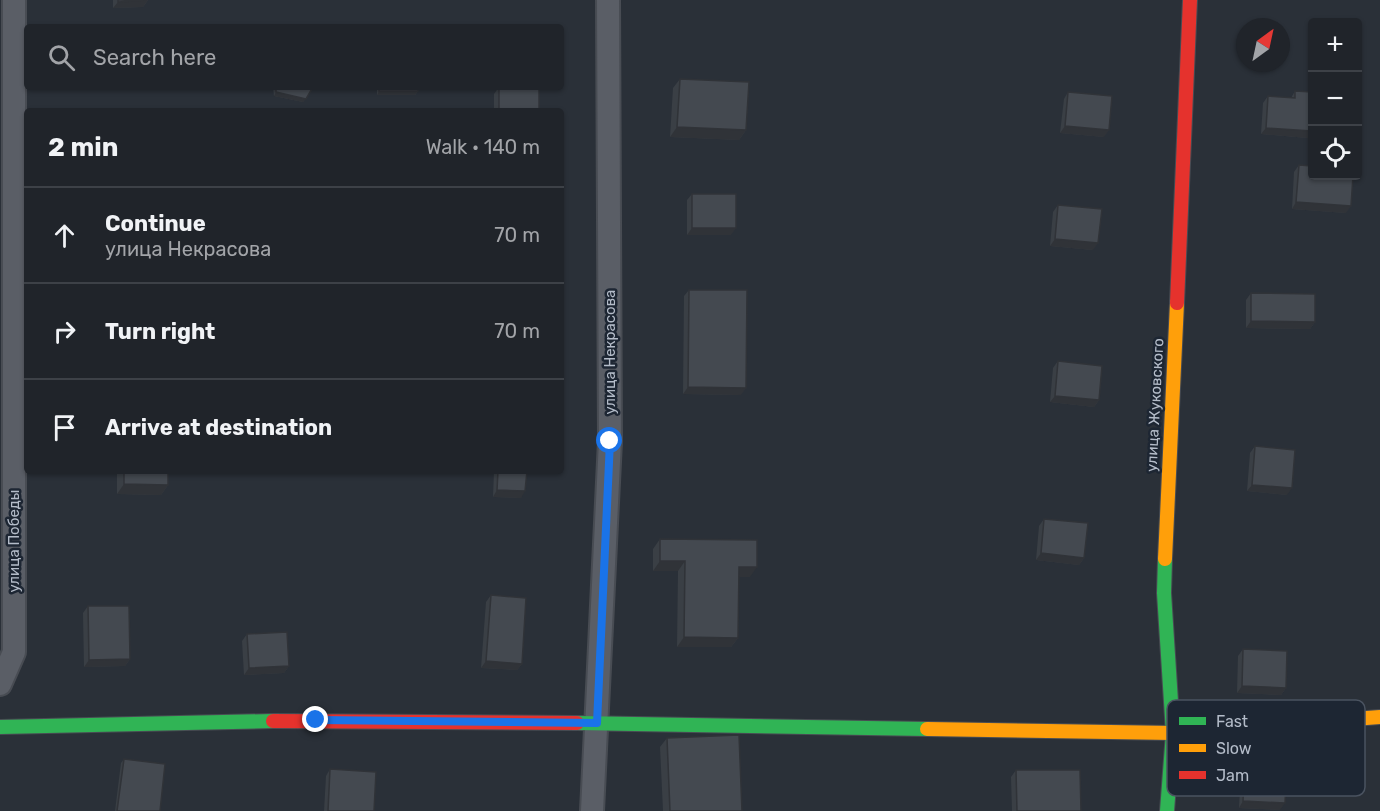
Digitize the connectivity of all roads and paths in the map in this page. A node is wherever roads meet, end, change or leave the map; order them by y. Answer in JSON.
{"nodes":[{"id":1,"x":14,"y":0,"type":"edge"},
{"id":2,"x":608,"y":0,"type":"edge"},
{"id":3,"x":1190,"y":0,"type":"edge"},
{"id":4,"x":0,"y":684,"type":"edge"},
{"id":5,"x":1171,"y":700,"type":"edge"},
{"id":6,"x":1380,"y":717,"type":"edge"},
{"id":7,"x":1365,"y":718,"type":"edge"},
{"id":8,"x":597,"y":723,"type":"junction"},
{"id":9,"x":0,"y":727,"type":"edge"},
{"id":10,"x":1167,"y":733,"type":"edge"},
{"id":11,"x":1168,"y":796,"type":"edge"},
{"id":12,"x":592,"y":811,"type":"edge"},
{"id":13,"x":1167,"y":811,"type":"edge"}],
"edges":[{"from":1,"to":4,"type":"street","name":"улица Победы"},
{"from":2,"to":8,"type":"street","name":"улица Некрасова"},
{"from":3,"to":5,"type":"street","name":"улица Жуковского"},
{"from":6,"to":7,"type":"street"},
{"from":8,"to":9,"type":"street"},
{"from":8,"to":10,"type":"street"},
{"from":8,"to":12,"type":"street","name":"улица Некрасова"},
{"from":11,"to":13,"type":"street","name":"улица Жуковского"}]}
